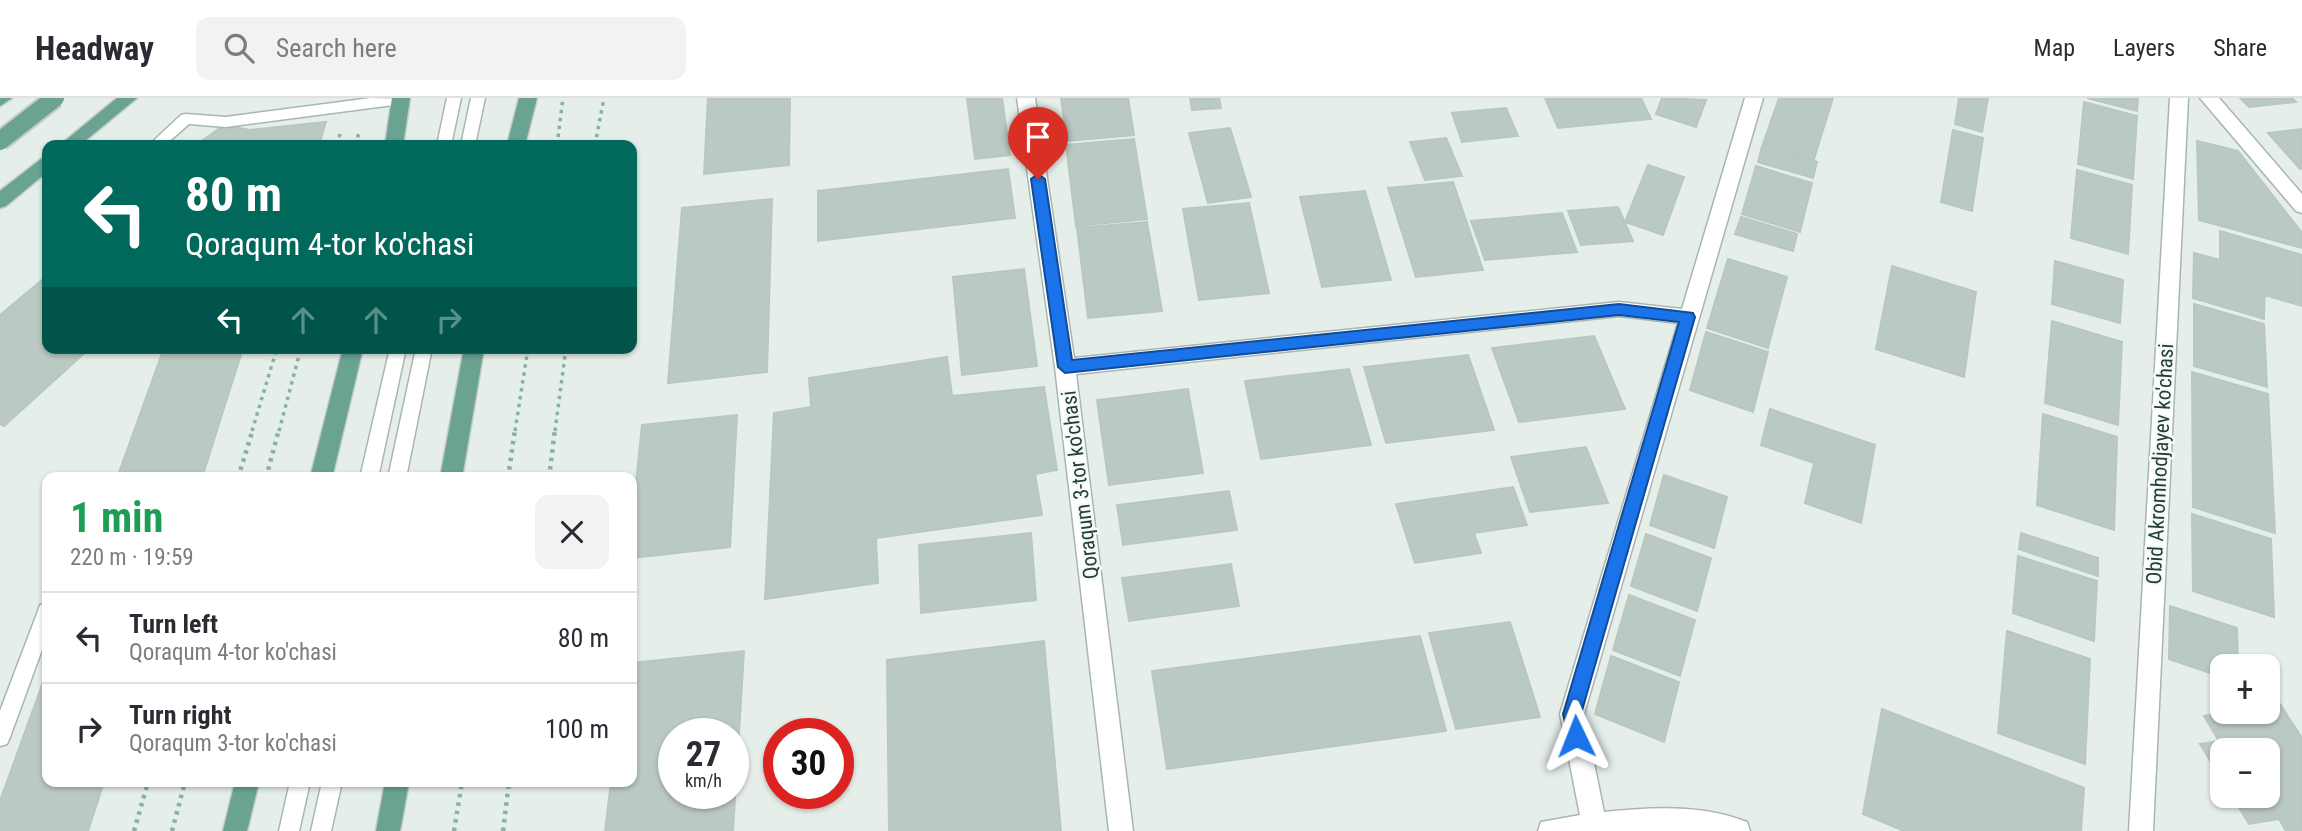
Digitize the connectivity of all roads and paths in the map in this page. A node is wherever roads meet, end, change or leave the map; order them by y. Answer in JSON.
{"nodes":[{"id":1,"x":55,"y":98,"type":"edge"},
{"id":2,"x":128,"y":98,"type":"edge"},
{"id":3,"x":401,"y":98,"type":"edge"},
{"id":4,"x":454,"y":98,"type":"edge"},
{"id":5,"x":478,"y":98,"type":"edge"},
{"id":6,"x":528,"y":98,"type":"edge"},
{"id":7,"x":563,"y":98,"type":"edge"},
{"id":8,"x":604,"y":98,"type":"edge"},
{"id":9,"x":1026,"y":98,"type":"edge"},
{"id":10,"x":1754,"y":98,"type":"edge"},
{"id":11,"x":2179,"y":98,"type":"edge"},
{"id":12,"x":2209,"y":98,"type":"edge"},
{"id":13,"x":75,"y":140,"type":"edge"},
{"id":14,"x":162,"y":140,"type":"edge"},
{"id":15,"x":395,"y":140,"type":"edge"},
{"id":16,"x":445,"y":140,"type":"edge"},
{"id":17,"x":469,"y":140,"type":"edge"},
{"id":18,"x":517,"y":140,"type":"edge"},
{"id":19,"x":558,"y":140,"type":"edge"},
{"id":20,"x":596,"y":140,"type":"edge"},
{"id":21,"x":0,"y":141,"type":"edge"},
{"id":22,"x":42,"y":167,"type":"edge"},
{"id":23,"x":0,"y":201,"type":"edge"},
{"id":24,"x":2302,"y":206,"type":"edge"},
{"id":25,"x":1688,"y":317,"type":"junction"},
{"id":26,"x":275,"y":354,"type":"edge"},
{"id":27,"x":299,"y":354,"type":"edge"},
{"id":28,"x":352,"y":354,"type":"edge"},
{"id":29,"x":397,"y":354,"type":"edge"},
{"id":30,"x":423,"y":354,"type":"edge"},
{"id":31,"x":473,"y":354,"type":"edge"},
{"id":32,"x":527,"y":354,"type":"edge"},
{"id":33,"x":565,"y":354,"type":"edge"},
{"id":34,"x":1065,"y":367,"type":"junction"},
{"id":35,"x":240,"y":472,"type":"edge"},
{"id":36,"x":268,"y":472,"type":"edge"},
{"id":37,"x":322,"y":472,"type":"edge"},
{"id":38,"x":370,"y":472,"type":"edge"},
{"id":39,"x":398,"y":472,"type":"edge"},
{"id":40,"x":452,"y":472,"type":"edge"},
{"id":41,"x":509,"y":472,"type":"edge"},
{"id":42,"x":550,"y":472,"type":"edge"},
{"id":43,"x":42,"y":624,"type":"edge"},
{"id":44,"x":0,"y":737,"type":"edge"},
{"id":45,"x":147,"y":787,"type":"edge"},
{"id":46,"x":184,"y":787,"type":"edge"},
{"id":47,"x":246,"y":787,"type":"edge"},
{"id":48,"x":299,"y":787,"type":"edge"},
{"id":49,"x":331,"y":787,"type":"edge"},
{"id":50,"x":396,"y":787,"type":"edge"},
{"id":51,"x":461,"y":787,"type":"edge"},
{"id":52,"x":508,"y":787,"type":"edge"},
{"id":53,"x":1594,"y":825,"type":"junction"},
{"id":54,"x":134,"y":831,"type":"edge"},
{"id":55,"x":172,"y":831,"type":"edge"},
{"id":56,"x":235,"y":831,"type":"edge"},
{"id":57,"x":289,"y":831,"type":"edge"},
{"id":58,"x":321,"y":831,"type":"edge"},
{"id":59,"x":388,"y":831,"type":"edge"},
{"id":60,"x":454,"y":831,"type":"edge"},
{"id":61,"x":503,"y":831,"type":"edge"},
{"id":62,"x":1121,"y":831,"type":"edge"},
{"id":63,"x":1550,"y":831,"type":"edge"},
{"id":64,"x":1738,"y":831,"type":"edge"},
{"id":65,"x":2141,"y":831,"type":"edge"}],
"edges":[{"from":1,"to":21,"type":"main road","bridge":true},
{"from":2,"to":13,"type":"main road"},
{"from":3,"to":14,"type":"lane"},
{"from":3,"to":15,"type":"main road"},
{"from":4,"to":16,"type":"lane"},
{"from":5,"to":17,"type":"lane"},
{"from":6,"to":18,"type":"main road"},
{"from":7,"to":19,"type":"path"},
{"from":8,"to":20,"type":"path"},
{"from":9,"to":34,"type":"street","name":"Qoraqum 3-tor ko'chasi"},
{"from":10,"to":25,"type":"street"},
{"from":11,"to":65,"type":"street","name":"Obid Akromhodjayev ko'chasi"},
{"from":12,"to":24,"type":"street"},
{"from":22,"to":23,"type":"main road"},
{"from":25,"to":34,"type":"street"},
{"from":25,"to":53,"type":"street"},
{"from":26,"to":35,"type":"path"},
{"from":27,"to":36,"type":"path"},
{"from":28,"to":37,"type":"main road"},
{"from":29,"to":38,"type":"lane"},
{"from":30,"to":39,"type":"lane"},
{"from":31,"to":40,"type":"main road"},
{"from":32,"to":41,"type":"path"},
{"from":33,"to":42,"type":"path"},
{"from":34,"to":62,"type":"street","name":"Qoraqum 3-tor ko'chasi"},
{"from":43,"to":44,"type":"lane"},
{"from":45,"to":54,"type":"path"},
{"from":46,"to":55,"type":"path"},
{"from":47,"to":56,"type":"main road"},
{"from":48,"to":57,"type":"lane"},
{"from":49,"to":58,"type":"lane"},
{"from":50,"to":59,"type":"main road"},
{"from":51,"to":60,"type":"path"},
{"from":52,"to":61,"type":"path"},
{"from":53,"to":63,"type":"street"},
{"from":53,"to":64,"type":"street"}]}
